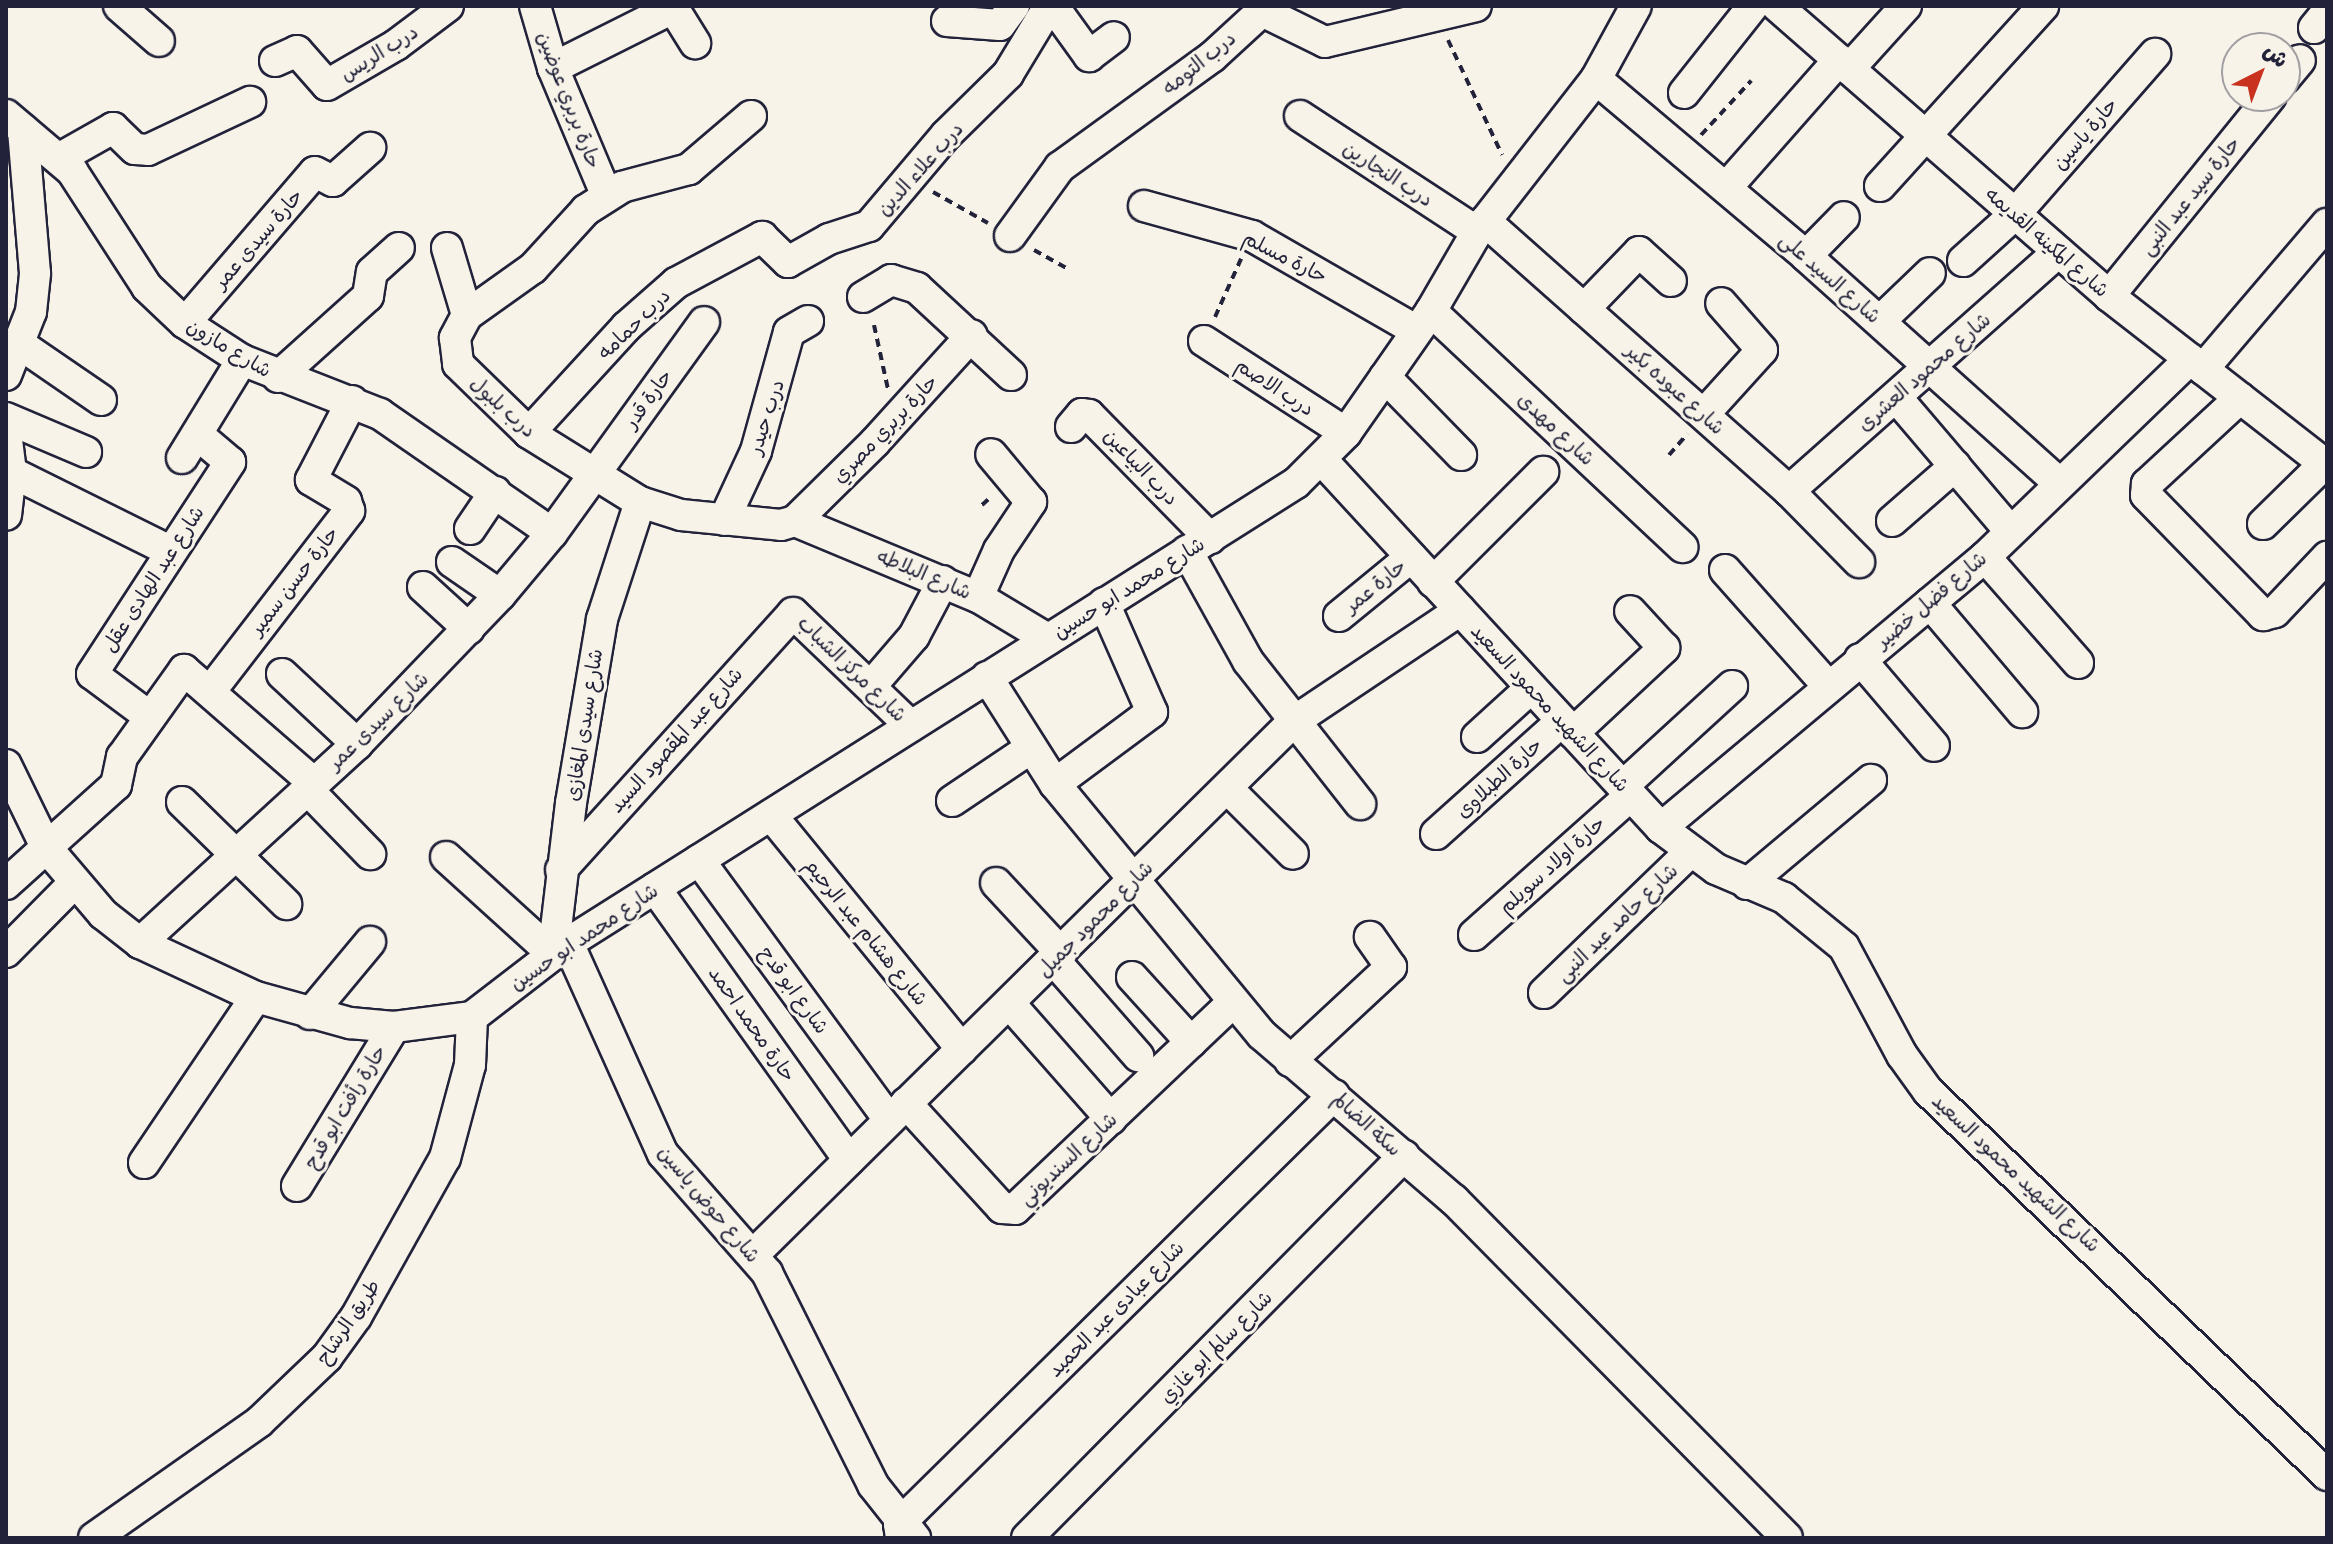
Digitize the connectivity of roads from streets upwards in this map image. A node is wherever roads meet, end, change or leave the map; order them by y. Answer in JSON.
{"nodes":[{"id":1,"x":119,"y":6,"type":"edge"},
{"id":2,"x":448,"y":6,"type":"edge"},
{"id":3,"x":535,"y":6,"type":"edge"},
{"id":4,"x":1014,"y":6,"type":"edge"},
{"id":5,"x":1051,"y":6,"type":"edge"},
{"id":6,"x":1476,"y":6,"type":"edge"},
{"id":7,"x":1636,"y":6,"type":"edge"},
{"id":8,"x":1753,"y":6,"type":"edge"},
{"id":9,"x":1777,"y":6,"type":"edge"},
{"id":10,"x":1906,"y":6,"type":"edge"},
{"id":11,"x":2043,"y":6,"type":"edge"},
{"id":12,"x":673,"y":7,"type":"edge"},
{"id":13,"x":947,"y":21,"type":"dead end"},
{"id":14,"x":1114,"y":37,"type":"dead end"},
{"id":15,"x":159,"y":41,"type":"dead end"},
{"id":16,"x":695,"y":43,"type":"dead end"},
{"id":17,"x":2155,"y":54,"type":"dead end"},
{"id":18,"x":275,"y":61,"type":"dead end"},
{"id":19,"x":1844,"y":65,"type":"junction"},
{"id":20,"x":553,"y":68,"type":"junction"},
{"id":21,"x":1596,"y":79,"type":"junction"},
{"id":22,"x":1684,"y":93,"type":"dead end"},
{"id":23,"x":250,"y":102,"type":"dead end"},
{"id":24,"x":2258,"y":112,"type":"edge"},
{"id":25,"x":751,"y":116,"type":"dead end"},
{"id":26,"x":1300,"y":116,"type":"dead end"},
{"id":27,"x":14,"y":122,"type":"edge"},
{"id":28,"x":1928,"y":138,"type":"junction"},
{"id":29,"x":370,"y":148,"type":"dead end"},
{"id":30,"x":60,"y":158,"type":"junction"},
{"id":31,"x":1880,"y":186,"type":"dead end"},
{"id":32,"x":1726,"y":188,"type":"junction"},
{"id":33,"x":606,"y":194,"type":"junction"},
{"id":34,"x":1144,"y":206,"type":"dead end"},
{"id":35,"x":2015,"y":214,"type":"junction"},
{"id":36,"x":1844,"y":217,"type":"dead end"},
{"id":37,"x":2326,"y":226,"type":"edge"},
{"id":38,"x":1481,"y":227,"type":"junction"},
{"id":39,"x":1010,"y":236,"type":"dead end"},
{"id":40,"x":757,"y":239,"type":"joint"},
{"id":41,"x":399,"y":248,"type":"dead end"},
{"id":42,"x":447,"y":248,"type":"dead end"},
{"id":43,"x":2058,"y":252,"type":"junction"},
{"id":44,"x":1806,"y":256,"type":"junction"},
{"id":45,"x":1963,"y":261,"type":"dead end"},
{"id":46,"x":1930,"y":273,"type":"dead end"},
{"id":47,"x":1671,"y":281,"type":"dead end"},
{"id":48,"x":2109,"y":296,"type":"junction"},
{"id":49,"x":1721,"y":303,"type":"dead end"},
{"id":50,"x":1584,"y":309,"type":"junction"},
{"id":51,"x":868,"y":311,"type":"road end"},
{"id":52,"x":467,"y":315,"type":"junction"},
{"id":53,"x":808,"y":321,"type":"dead end"},
{"id":54,"x":1424,"y":321,"type":"junction"},
{"id":55,"x":1880,"y":321,"type":"junction"},
{"id":56,"x":704,"y":322,"type":"dead end"},
{"id":57,"x":185,"y":323,"type":"junction"},
{"id":58,"x":972,"y":335,"type":"junction"},
{"id":59,"x":1204,"y":341,"type":"road end"},
{"id":60,"x":242,"y":360,"type":"junction"},
{"id":61,"x":11,"y":363,"type":"edge"},
{"id":62,"x":2196,"y":364,"type":"junction"},
{"id":63,"x":1932,"y":368,"type":"junction"},
{"id":64,"x":1011,"y":375,"type":"dead end"},
{"id":65,"x":278,"y":377,"type":"junction"},
{"id":66,"x":1385,"y":377,"type":"junction"},
{"id":67,"x":1896,"y":397,"type":"junction"},
{"id":68,"x":2240,"y":398,"type":"junction"},
{"id":69,"x":101,"y":400,"type":"dead end"},
{"id":70,"x":352,"y":401,"type":"junction"},
{"id":71,"x":1704,"y":414,"type":"junction"},
{"id":72,"x":6,"y":418,"type":"edge"},
{"id":73,"x":1071,"y":427,"type":"dead end"},
{"id":74,"x":6,"y":432,"type":"edge"},
{"id":75,"x":529,"y":433,"type":"junction"},
{"id":76,"x":1346,"y":433,"type":"junction"},
{"id":77,"x":86,"y":452,"type":"dead end"},
{"id":78,"x":991,"y":454,"type":"dead end"},
{"id":79,"x":1461,"y":455,"type":"dead end"},
{"id":80,"x":1322,"y":460,"type":"junction"},
{"id":81,"x":2326,"y":465,"type":"edge"},
{"id":82,"x":1955,"y":466,"type":"junction"},
{"id":83,"x":11,"y":472,"type":"junction"},
{"id":84,"x":1543,"y":472,"type":"dead end"},
{"id":85,"x":593,"y":476,"type":"junction"},
{"id":86,"x":2058,"y":482,"type":"junction"},
{"id":87,"x":1789,"y":491,"type":"junction"},
{"id":88,"x":495,"y":492,"type":"junction"},
{"id":89,"x":640,"y":502,"type":"junction"},
{"id":90,"x":6,"y":515,"type":"edge"},
{"id":91,"x":724,"y":520,"type":"junction"},
{"id":92,"x":795,"y":521,"type":"junction"},
{"id":93,"x":1892,"y":521,"type":"dead end"},
{"id":94,"x":2263,"y":524,"type":"dead end"},
{"id":95,"x":470,"y":529,"type":"dead end"},
{"id":96,"x":2009,"y":530,"type":"junction"},
{"id":97,"x":552,"y":533,"type":"junction"},
{"id":98,"x":1198,"y":544,"type":"junction"},
{"id":99,"x":1682,"y":547,"type":"dead end"},
{"id":100,"x":170,"y":551,"type":"junction"},
{"id":101,"x":1411,"y":557,"type":"junction"},
{"id":102,"x":1985,"y":557,"type":"junction"},
{"id":103,"x":2327,"y":557,"type":"edge"},
{"id":104,"x":452,"y":562,"type":"dead end"},
{"id":105,"x":1859,"y":562,"type":"dead end"},
{"id":106,"x":1725,"y":570,"type":"dead end"},
{"id":107,"x":943,"y":581,"type":"junction"},
{"id":108,"x":1433,"y":582,"type":"junction"},
{"id":109,"x":423,"y":587,"type":"dead end"},
{"id":110,"x":500,"y":595,"type":"junction"},
{"id":111,"x":978,"y":597,"type":"junction"},
{"id":112,"x":1104,"y":603,"type":"junction"},
{"id":113,"x":1930,"y":603,"type":"junction"},
{"id":114,"x":1460,"y":610,"type":"junction"},
{"id":115,"x":1630,"y":611,"type":"dead end"},
{"id":116,"x":793,"y":613,"type":"joint"},
{"id":117,"x":1339,"y":616,"type":"dead end"},
{"id":118,"x":469,"y":629,"type":"junction"},
{"id":119,"x":1048,"y":639,"type":"junction"},
{"id":120,"x":1860,"y":659,"type":"junction"},
{"id":121,"x":2078,"y":663,"type":"dead end"},
{"id":122,"x":282,"y":674,"type":"dead end"},
{"id":123,"x":987,"y":677,"type":"junction"},
{"id":124,"x":1827,"y":685,"type":"junction"},
{"id":125,"x":871,"y":686,"type":"junction"},
{"id":126,"x":1732,"y":686,"type":"dead end"},
{"id":127,"x":1531,"y":688,"type":"junction"},
{"id":128,"x":212,"y":689,"type":"junction"},
{"id":129,"x":2022,"y":712,"type":"dead end"},
{"id":130,"x":150,"y":717,"type":"junction"},
{"id":131,"x":1293,"y":722,"type":"junction"},
{"id":132,"x":911,"y":726,"type":"junction"},
{"id":133,"x":1568,"y":727,"type":"junction"},
{"id":134,"x":1477,"y":737,"type":"dead end"},
{"id":135,"x":357,"y":744,"type":"junction"},
{"id":136,"x":1934,"y":746,"type":"dead end"},
{"id":137,"x":1031,"y":748,"type":"junction"},
{"id":138,"x":6,"y":765,"type":"edge"},
{"id":139,"x":1871,"y":780,"type":"dead end"},
{"id":140,"x":1055,"y":784,"type":"junction"},
{"id":141,"x":310,"y":786,"type":"junction"},
{"id":142,"x":1227,"y":788,"type":"junction"},
{"id":143,"x":1627,"y":791,"type":"junction"},
{"id":144,"x":952,"y":801,"type":"dead end"},
{"id":145,"x":182,"y":802,"type":"dead end"},
{"id":146,"x":1360,"y":804,"type":"dead end"},
{"id":147,"x":771,"y":815,"type":"junction"},
{"id":148,"x":1661,"y":828,"type":"junction"},
{"id":149,"x":1436,"y":834,"type":"dead end"},
{"id":150,"x":46,"y":847,"type":"junction"},
{"id":151,"x":1689,"y":853,"type":"junction"},
{"id":152,"x":370,"y":854,"type":"dead end"},
{"id":153,"x":1293,"y":854,"type":"dead end"},
{"id":154,"x":237,"y":855,"type":"junction"},
{"id":155,"x":446,"y":857,"type":"dead end"},
{"id":156,"x":699,"y":860,"type":"junction"},
{"id":157,"x":561,"y":870,"type":"junction"},
{"id":158,"x":1133,"y":882,"type":"junction"},
{"id":159,"x":74,"y":883,"type":"junction"},
{"id":160,"x":996,"y":883,"type":"dead end"},
{"id":161,"x":6,"y":884,"type":"edge"},
{"id":162,"x":1747,"y":884,"type":"junction"},
{"id":163,"x":655,"y":888,"type":"junction"},
{"id":164,"x":286,"y":904,"type":"dead end"},
{"id":165,"x":1474,"y":935,"type":"dead end"},
{"id":166,"x":1370,"y":937,"type":"dead end"},
{"id":167,"x":370,"y":942,"type":"dead end"},
{"id":168,"x":140,"y":943,"type":"junction"},
{"id":169,"x":560,"y":948,"type":"junction"},
{"id":170,"x":6,"y":952,"type":"edge"},
{"id":171,"x":1057,"y":957,"type":"junction"},
{"id":172,"x":1132,"y":977,"type":"dead end"},
{"id":173,"x":1544,"y":993,"type":"dead end"},
{"id":174,"x":256,"y":997,"type":"junction"},
{"id":175,"x":1233,"y":1002,"type":"junction"},
{"id":176,"x":1010,"y":1004,"type":"junction"},
{"id":177,"x":310,"y":1014,"type":"junction"},
{"id":178,"x":472,"y":1017,"type":"junction"},
{"id":179,"x":394,"y":1027,"type":"junction"},
{"id":180,"x":1191,"y":1042,"type":"junction"},
{"id":181,"x":962,"y":1049,"type":"junction"},
{"id":182,"x":1138,"y":1056,"type":"dead end"},
{"id":183,"x":1290,"y":1061,"type":"junction"},
{"id":184,"x":1334,"y":1095,"type":"junction"},
{"id":185,"x":897,"y":1111,"type":"junction"},
{"id":186,"x":1111,"y":1119,"type":"junction"},
{"id":187,"x":1404,"y":1156,"type":"junction"},
{"id":188,"x":849,"y":1160,"type":"junction"},
{"id":189,"x":144,"y":1163,"type":"dead end"},
{"id":190,"x":297,"y":1186,"type":"dead end"},
{"id":191,"x":753,"y":1255,"type":"junction"},
{"id":192,"x":2327,"y":1475,"type":"edge"},
{"id":193,"x":905,"y":1533,"type":"edge"},
{"id":194,"x":94,"y":1538,"type":"edge"},
{"id":195,"x":1027,"y":1538,"type":"edge"},
{"id":196,"x":1787,"y":1538,"type":"edge"}],
"edges":[{"from":1,"to":15,"type":"street"},
{"from":2,"to":18,"type":"street","name":"درب الريس"},
{"from":3,"to":20,"type":"street","name":"حارة بربري عوضين"},
{"from":4,"to":13,"type":"street"},
{"from":5,"to":14,"type":"street"},
{"from":5,"to":40,"type":"street","name":"درب علاء الدين"},
{"from":6,"to":39,"type":"street","name":"درب التومه"},
{"from":7,"to":21,"type":"street","name":"شارع محمد ابو حسين"},
{"from":8,"to":22,"type":"street"},
{"from":9,"to":19,"type":"street","name":"شارع المكينه القديمه"},
{"from":10,"to":19,"type":"street"},
{"from":11,"to":28,"type":"street"},
{"from":12,"to":16,"type":"street"},
{"from":12,"to":20,"type":"street"},
{"from":17,"to":35,"type":"street","name":"حارة ياسين"},
{"from":19,"to":28,"type":"street","name":"شارع المكينه القديمه"},
{"from":19,"to":32,"type":"street"},
{"from":20,"to":33,"type":"street","name":"حارة بربري عوضين"},
{"from":21,"to":32,"type":"street","name":"شارع السيد على"},
{"from":21,"to":38,"type":"street","name":"شارع محمد ابو حسين"},
{"from":23,"to":30,"type":"street"},
{"from":24,"to":48,"type":"street","name":"حارة سيد عبد النبى"},
{"from":25,"to":33,"type":"street"},
{"from":26,"to":38,"type":"street","name":"درب النجارين"},
{"from":27,"to":30,"type":"street","name":"شارع مازون"},
{"from":27,"to":61,"type":"street"},
{"from":28,"to":31,"type":"street"},
{"from":28,"to":35,"type":"street","name":"شارع المكينه القديمه"},
{"from":29,"to":57,"type":"street","name":"حارة سيدى عمر"},
{"from":30,"to":57,"type":"street","name":"شارع مازون"},
{"from":32,"to":44,"type":"street","name":"شارع السيد على"},
{"from":33,"to":52,"type":"street"},
{"from":34,"to":54,"type":"street","name":"حارة مسلم"},
{"from":35,"to":43,"type":"street","name":"شارع المكينه القديمه"},
{"from":35,"to":45,"type":"street","name":"حارة ياسين"},
{"from":36,"to":44,"type":"street"},
{"from":37,"to":62,"type":"street","name":"شارع فضل خضير"},
{"from":38,"to":50,"type":"street","name":"شارع عبوده بكير"},
{"from":38,"to":54,"type":"street","name":"شارع محمد ابو حسين"},
{"from":40,"to":75,"type":"street","name":"درب حمامه"},
{"from":41,"to":65,"type":"street"},
{"from":42,"to":52,"type":"street"},
{"from":43,"to":48,"type":"street","name":"شارع المكينه القديمه"},
{"from":43,"to":63,"type":"street","name":"شارع محمود العشرى"},
{"from":44,"to":55,"type":"street","name":"شارع السيد على"},
{"from":46,"to":55,"type":"street"},
{"from":47,"to":50,"type":"street"},
{"from":48,"to":62,"type":"street","name":"شارع المكينه القديمه"},
{"from":49,"to":71,"type":"street"},
{"from":50,"to":71,"type":"street","name":"شارع عبوده بكير"},
{"from":51,"to":58,"type":"street"},
{"from":52,"to":75,"type":"street","name":"درب بلبول"},
{"from":53,"to":91,"type":"street","name":"درب حيدر"},
{"from":54,"to":66,"type":"street","name":"شارع محمد ابو حسين"},
{"from":54,"to":99,"type":"street","name":"شارع مهدى"},
{"from":55,"to":63,"type":"street","name":"شارع السيد على"},
{"from":56,"to":85,"type":"street","name":"حارة قدر"},
{"from":57,"to":60,"type":"street","name":"شارع مازون"},
{"from":58,"to":64,"type":"street"},
{"from":58,"to":92,"type":"street","name":"حارة بربري مصري"},
{"from":59,"to":76,"type":"street","name":"درب الاصم"},
{"from":60,"to":65,"type":"street","name":"شارع مازون"},
{"from":60,"to":100,"type":"street","name":"شارع عبد الهادى عقل"},
{"from":61,"to":69,"type":"street"},
{"from":62,"to":68,"type":"street","name":"شارع المكينه القديمه"},
{"from":62,"to":86,"type":"street","name":"شارع فضل خضير"},
{"from":63,"to":67,"type":"street","name":"شارع محمود العشرى"},
{"from":63,"to":86,"type":"street","name":"شارع السيد على"},
{"from":65,"to":70,"type":"street","name":"شارع مازون"},
{"from":66,"to":76,"type":"street","name":"شارع محمد ابو حسين"},
{"from":66,"to":79,"type":"street"},
{"from":67,"to":82,"type":"street"},
{"from":67,"to":87,"type":"street","name":"شارع محمود العشرى"},
{"from":68,"to":81,"type":"street","name":"شارع المكينه القديمه"},
{"from":68,"to":103,"type":"street"},
{"from":70,"to":88,"type":"street","name":"شارع مازون"},
{"from":70,"to":128,"type":"street","name":"حارة حسن سمير"},
{"from":71,"to":87,"type":"street","name":"شارع عبوده بكير"},
{"from":72,"to":77,"type":"street"},
{"from":73,"to":98,"type":"street","name":"درب البياعين"},
{"from":74,"to":83,"type":"street"},
{"from":75,"to":85,"type":"street","name":"درب بلبول"},
{"from":76,"to":80,"type":"street","name":"شارع محمد ابو حسين"},
{"from":78,"to":111,"type":"street"},
{"from":80,"to":98,"type":"street","name":"شارع محمد ابو حسين"},
{"from":80,"to":101,"type":"street","name":"شارع الشهيد محمود السعيد"},
{"from":81,"to":94,"type":"street"},
{"from":82,"to":93,"type":"street"},
{"from":82,"to":96,"type":"street"},
{"from":83,"to":90,"type":"street"},
{"from":83,"to":100,"type":"street"},
{"from":84,"to":108,"type":"street"},
{"from":85,"to":89,"type":"street","name":"درب بلبول"},
{"from":85,"to":97,"type":"street","name":"شارع سيدى عمر"},
{"from":86,"to":96,"type":"street","name":"شارع فضل خضير"},
{"from":87,"to":105,"type":"street","name":"شارع عبوده بكير"},
{"from":88,"to":95,"type":"street"},
{"from":88,"to":97,"type":"street","name":"شارع مازون"},
{"from":89,"to":91,"type":"street","name":"درب بلبول"},
{"from":89,"to":157,"type":"street","name":"شارع سيدى المغازى"},
{"from":91,"to":92,"type":"street","name":"درب بلبول"},
{"from":92,"to":107,"type":"street","name":"شارع البلاطه"},
{"from":96,"to":102,"type":"street","name":"شارع فضل خضير"},
{"from":97,"to":110,"type":"street","name":"شارع سيدى عمر"},
{"from":98,"to":112,"type":"street","name":"شارع محمد ابو حسين"},
{"from":98,"to":131,"type":"street"},
{"from":100,"to":130,"type":"street","name":"شارع عبد الهادى عقل"},
{"from":101,"to":108,"type":"street","name":"شارع الشهيد محمود السعيد"},
{"from":101,"to":117,"type":"street","name":"حارة عمر"},
{"from":102,"to":113,"type":"street","name":"شارع فضل خضير"},
{"from":102,"to":121,"type":"street"},
{"from":104,"to":110,"type":"street"},
{"from":106,"to":124,"type":"street"},
{"from":107,"to":111,"type":"street","name":"شارع البلاطه"},
{"from":107,"to":125,"type":"street"},
{"from":108,"to":114,"type":"street","name":"شارع الشهيد محمود السعيد"},
{"from":109,"to":118,"type":"street"},
{"from":110,"to":118,"type":"street","name":"شارع سيدى عمر"},
{"from":111,"to":119,"type":"street","name":"شارع البلاطه"},
{"from":112,"to":119,"type":"street","name":"شارع محمد ابو حسين"},
{"from":112,"to":140,"type":"street"},
{"from":113,"to":120,"type":"street","name":"شارع فضل خضير"},
{"from":113,"to":129,"type":"street"},
{"from":114,"to":127,"type":"street","name":"شارع الشهيد محمود السعيد"},
{"from":114,"to":131,"type":"street","name":"شارع محمود جميل"},
{"from":115,"to":133,"type":"street","name":"حارة الطبلاوى"},
{"from":116,"to":125,"type":"street","name":"شارع مركز الشباب"},
{"from":116,"to":157,"type":"street","name":"شارع عبد المقصود السيد"},
{"from":118,"to":135,"type":"street","name":"شارع سيدى عمر"},
{"from":119,"to":123,"type":"street","name":"شارع محمد ابو حسين"},
{"from":120,"to":124,"type":"street","name":"شارع فضل خضير"},
{"from":120,"to":136,"type":"street"},
{"from":122,"to":135,"type":"street"},
{"from":123,"to":132,"type":"street","name":"شارع محمد ابو حسين"},
{"from":123,"to":137,"type":"street","name":"سكة الضالم"},
{"from":124,"to":148,"type":"street","name":"شارع فضل خضير"},
{"from":125,"to":132,"type":"street","name":"شارع مركز الشباب"},
{"from":126,"to":143,"type":"street","name":"حارة اولاد سويلم"},
{"from":127,"to":133,"type":"street","name":"شارع الشهيد محمود السعيد"},
{"from":127,"to":134,"type":"street"},
{"from":128,"to":130,"type":"street"},
{"from":128,"to":141,"type":"street"},
{"from":130,"to":150,"type":"street"},
{"from":131,"to":142,"type":"street","name":"شارع محمود جميل"},
{"from":131,"to":146,"type":"street"},
{"from":132,"to":147,"type":"street","name":"شارع محمد ابو حسين"},
{"from":133,"to":143,"type":"street","name":"شارع الشهيد محمود السعيد"},
{"from":133,"to":149,"type":"street","name":"حارة الطبلاوى"},
{"from":135,"to":141,"type":"street","name":"شارع سيدى عمر"},
{"from":137,"to":140,"type":"street","name":"سكة الضالم"},
{"from":137,"to":144,"type":"street"},
{"from":138,"to":150,"type":"street"},
{"from":139,"to":162,"type":"street"},
{"from":140,"to":158,"type":"street","name":"سكة الضالم"},
{"from":141,"to":152,"type":"street"},
{"from":141,"to":154,"type":"street","name":"شارع سيدى عمر"},
{"from":142,"to":153,"type":"street"},
{"from":142,"to":158,"type":"street","name":"شارع محمود جميل"},
{"from":143,"to":148,"type":"street","name":"شارع الشهيد محمود السعيد"},
{"from":143,"to":165,"type":"street","name":"حارة اولاد سويلم"},
{"from":145,"to":154,"type":"street"},
{"from":147,"to":156,"type":"street","name":"شارع محمد ابو حسين"},
{"from":147,"to":181,"type":"street","name":"شارع هشام عبد الرحيم"},
{"from":148,"to":151,"type":"street","name":"شارع الشهيد محمود السعيد"},
{"from":150,"to":159,"type":"street"},
{"from":150,"to":161,"type":"street"},
{"from":151,"to":162,"type":"street","name":"شارع الشهيد محمود السعيد"},
{"from":151,"to":173,"type":"street","name":"شارع حامد عبد النبى"},
{"from":154,"to":164,"type":"street"},
{"from":154,"to":168,"type":"street","name":"شارع سيدى عمر"},
{"from":155,"to":169,"type":"street"},
{"from":156,"to":163,"type":"street","name":"شارع محمد ابو حسين"},
{"from":156,"to":185,"type":"street","name":"شارع ابو قدح"},
{"from":157,"to":169,"type":"street","name":"شارع سيدى المغازى"},
{"from":158,"to":171,"type":"street","name":"شارع محمود جميل"},
{"from":158,"to":175,"type":"street","name":"سكة الضالم"},
{"from":159,"to":168,"type":"street"},
{"from":159,"to":170,"type":"street"},
{"from":160,"to":171,"type":"street"},
{"from":162,"to":192,"type":"street","name":"شارع الشهيد محمود السعيد"},
{"from":163,"to":169,"type":"street","name":"شارع محمد ابو حسين"},
{"from":163,"to":188,"type":"street","name":"حارة محمد احمد"},
{"from":166,"to":183,"type":"street"},
{"from":167,"to":177,"type":"street"},
{"from":168,"to":174,"type":"street"},
{"from":169,"to":178,"type":"street","name":"شارع محمد ابو حسين"},
{"from":169,"to":191,"type":"street","name":"شارع حوض ياسين"},
{"from":171,"to":176,"type":"street","name":"شارع محمود جميل"},
{"from":171,"to":182,"type":"street"},
{"from":172,"to":180,"type":"street"},
{"from":174,"to":177,"type":"street"},
{"from":174,"to":189,"type":"street"},
{"from":175,"to":180,"type":"street","name":"شارع السنديوني"},
{"from":175,"to":183,"type":"street","name":"سكة الضالم"},
{"from":176,"to":181,"type":"street","name":"شارع محمود جميل"},
{"from":176,"to":186,"type":"street"},
{"from":177,"to":179,"type":"street"},
{"from":178,"to":179,"type":"street"},
{"from":178,"to":194,"type":"street","name":"طريق الرشاح"},
{"from":179,"to":190,"type":"street","name":"حارة رأفت ابو قدح"},
{"from":180,"to":186,"type":"street","name":"شارع السنديوني"},
{"from":181,"to":185,"type":"street","name":"شارع محمود جميل"},
{"from":183,"to":184,"type":"street","name":"سكة الضالم"},
{"from":184,"to":187,"type":"street","name":"سكة الضالم"},
{"from":184,"to":193,"type":"street","name":"شارع عبادى عبد الحميد"},
{"from":185,"to":186,"type":"street","name":"شارع السنديوني"},
{"from":185,"to":188,"type":"street","name":"شارع محمود جميل"},
{"from":187,"to":195,"type":"street","name":"شارع سالم ابو غازي"},
{"from":187,"to":196,"type":"street","name":"سكة الضالم"},
{"from":188,"to":191,"type":"street","name":"شارع محمود جميل"},
{"from":191,"to":193,"type":"street","name":"شارع حوض ياسين"}]}
